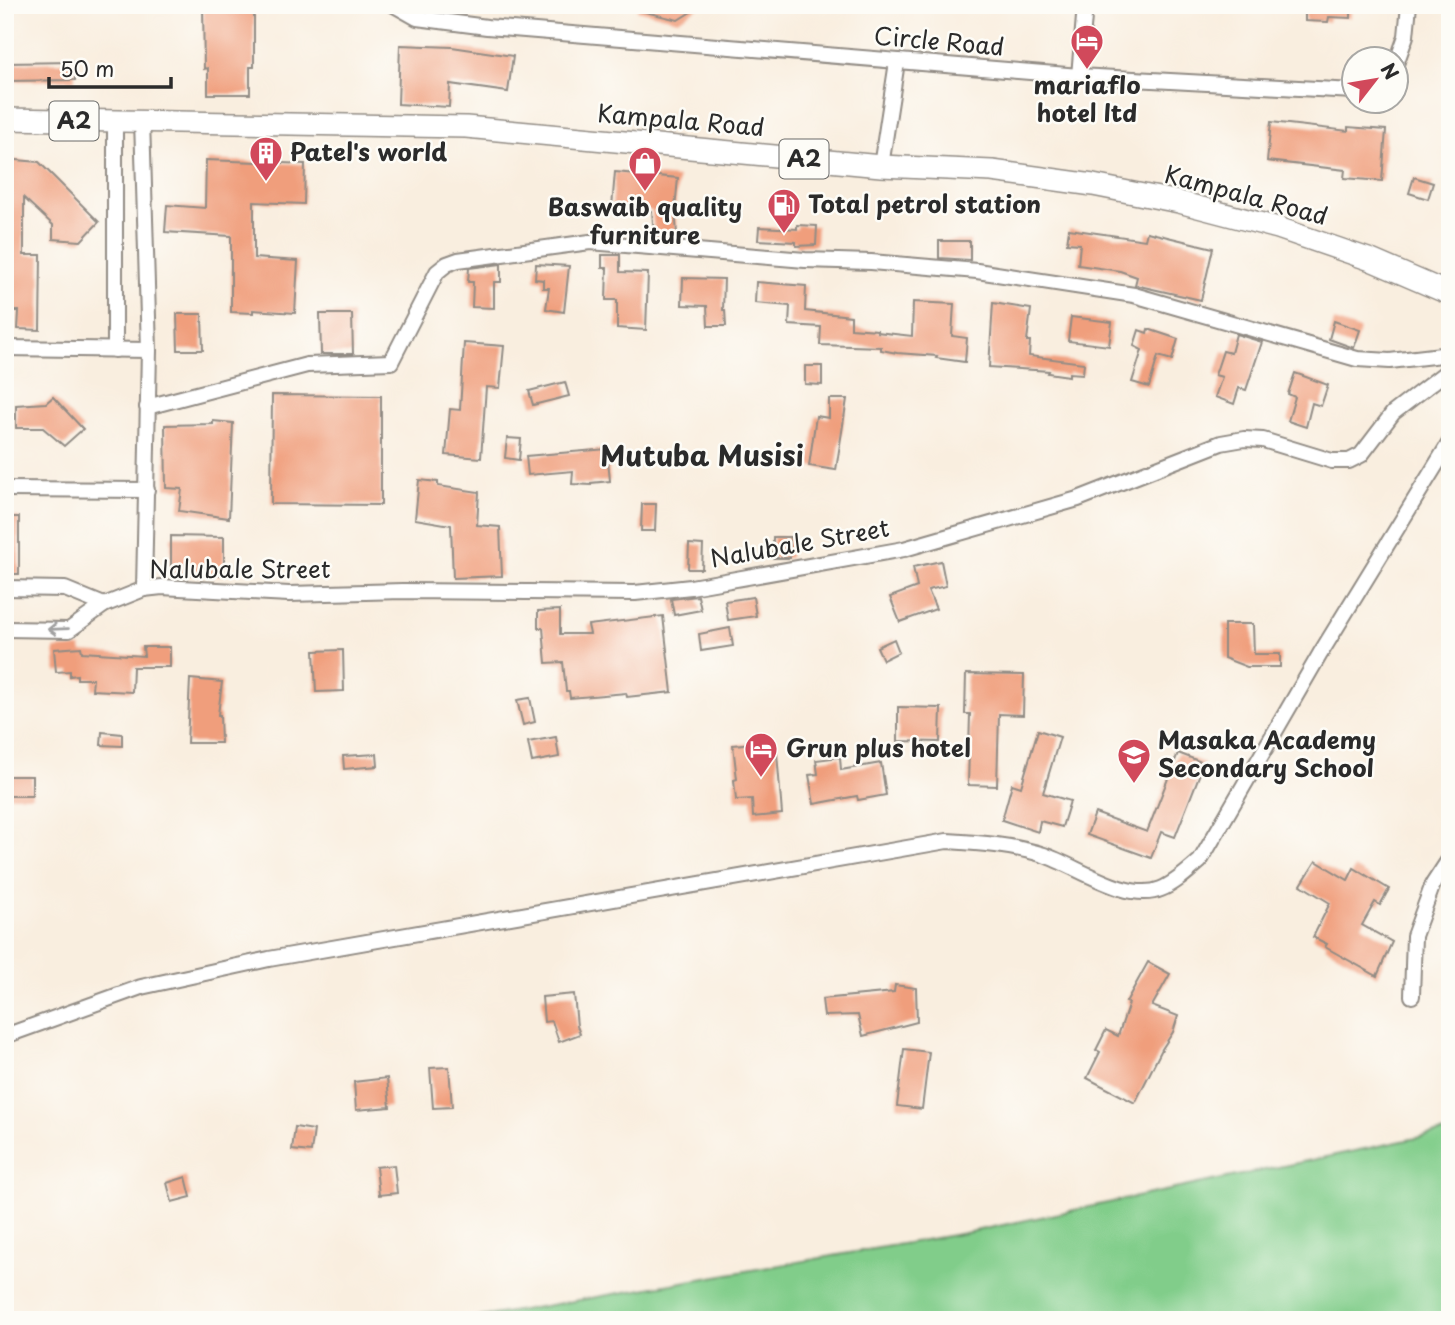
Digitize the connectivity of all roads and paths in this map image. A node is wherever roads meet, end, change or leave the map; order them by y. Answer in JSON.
{"nodes":[{"id":1,"x":394,"y":5,"type":"edge"},
{"id":2,"x":1085,"y":5,"type":"edge"},
{"id":3,"x":1409,"y":5,"type":"edge"},
{"id":4,"x":1402,"y":46,"type":"edge"},
{"id":5,"x":897,"y":62,"type":"junction"},
{"id":6,"x":1079,"y":76,"type":"junction"},
{"id":7,"x":1340,"y":90,"type":"edge"},
{"id":8,"x":5,"y":119,"type":"edge"},
{"id":9,"x":142,"y":120,"type":"junction"},
{"id":10,"x":115,"y":122,"type":"junction"},
{"id":11,"x":881,"y":166,"type":"junction"},
{"id":12,"x":1450,"y":294,"type":"edge"},
{"id":13,"x":5,"y":348,"type":"edge"},
{"id":14,"x":116,"y":350,"type":"junction"},
{"id":15,"x":149,"y":350,"type":"junction"},
{"id":16,"x":1450,"y":354,"type":"edge"},
{"id":17,"x":1450,"y":369,"type":"edge"},
{"id":18,"x":148,"y":407,"type":"junction"},
{"id":19,"x":1450,"y":442,"type":"edge"},
{"id":20,"x":5,"y":489,"type":"edge"},
{"id":21,"x":146,"y":489,"type":"junction"},
{"id":22,"x":5,"y":588,"type":"edge"},
{"id":23,"x":144,"y":589,"type":"junction"},
{"id":24,"x":104,"y":606,"type":"junction"},
{"id":25,"x":5,"y":629,"type":"edge"},
{"id":26,"x":1450,"y":858,"type":"edge"},
{"id":27,"x":1412,"y":996,"type":"dead end"},
{"id":28,"x":5,"y":1036,"type":"edge"}],
"edges":[{"from":1,"to":5,"type":"street","name":"Circle Road"},
{"from":2,"to":6,"type":"street"},
{"from":3,"to":4,"type":"street"},
{"from":5,"to":6,"type":"street","name":"Circle Road"},
{"from":5,"to":11,"type":"street"},
{"from":6,"to":7,"type":"street","name":"Circle Road"},
{"from":8,"to":10,"type":"main road","number":"A2"},
{"from":9,"to":10,"type":"main road","number":"A2"},
{"from":9,"to":11,"type":"main road","name":"Kampala Road","number":"A2"},
{"from":9,"to":15,"type":"street"},
{"from":10,"to":14,"type":"street"},
{"from":11,"to":12,"type":"main road","name":"Kampala Road","number":"A2"},
{"from":13,"to":14,"type":"street"},
{"from":14,"to":15,"type":"street"},
{"from":15,"to":18,"type":"street"},
{"from":16,"to":18,"type":"street"},
{"from":17,"to":23,"type":"street","name":"Nalubale Street"},
{"from":18,"to":21,"type":"street"},
{"from":19,"to":28,"type":"street"},
{"from":20,"to":21,"type":"street"},
{"from":21,"to":23,"type":"street"},
{"from":22,"to":24,"type":"street"},
{"from":23,"to":24,"type":"street","name":"Nalubale Street"},
{"from":24,"to":25,"type":"street","name":"Nalubale Street","one_way":true},
{"from":26,"to":27,"type":"street"}]}
